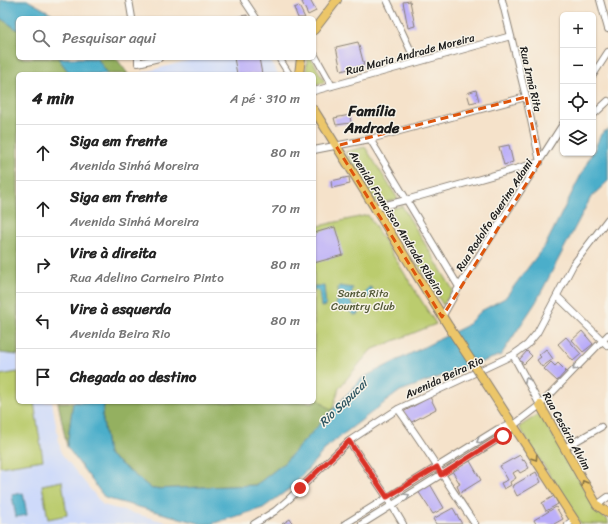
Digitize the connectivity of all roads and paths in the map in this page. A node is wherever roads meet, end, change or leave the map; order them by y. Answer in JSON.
{"nodes":[{"id":1,"x":129,"y":0,"type":"edge"},
{"id":2,"x":244,"y":0,"type":"edge"},
{"id":3,"x":337,"y":0,"type":"edge"},
{"id":4,"x":387,"y":0,"type":"edge"},
{"id":5,"x":502,"y":0,"type":"edge"},
{"id":6,"x":600,"y":0,"type":"edge"},
{"id":7,"x":132,"y":16,"type":"edge"},
{"id":8,"x":255,"y":16,"type":"edge"},
{"id":9,"x":316,"y":27,"type":"edge"},
{"id":10,"x":608,"y":29,"type":"edge"},
{"id":11,"x":511,"y":36,"type":"junction"},
{"id":12,"x":608,"y":52,"type":"edge"},
{"id":13,"x":316,"y":58,"type":"edge"},
{"id":14,"x":280,"y":60,"type":"edge"},
{"id":15,"x":301,"y":60,"type":"edge"},
{"id":16,"x":416,"y":62,"type":"junction"},
{"id":17,"x":596,"y":70,"type":"edge"},
{"id":18,"x":288,"y":72,"type":"edge"},
{"id":19,"x":299,"y":72,"type":"edge"},
{"id":20,"x":332,"y":86,"type":"junction"},
{"id":21,"x":316,"y":90,"type":"edge"},
{"id":22,"x":526,"y":97,"type":"junction"},
{"id":23,"x":608,"y":101,"type":"edge"},
{"id":24,"x":596,"y":112,"type":"edge"},
{"id":25,"x":316,"y":113,"type":"edge"},
{"id":26,"x":560,"y":129,"type":"edge"},
{"id":27,"x":370,"y":139,"type":"junction"},
{"id":28,"x":336,"y":146,"type":"junction"},
{"id":29,"x":316,"y":150,"type":"edge"},
{"id":30,"x":540,"y":162,"type":"junction"},
{"id":31,"x":406,"y":200,"type":"junction"},
{"id":32,"x":374,"y":208,"type":"junction"},
{"id":33,"x":608,"y":219,"type":"edge"},
{"id":34,"x":459,"y":287,"type":"junction"},
{"id":35,"x":557,"y":296,"type":"junction"},
{"id":36,"x":442,"y":317,"type":"junction"},
{"id":37,"x":608,"y":335,"type":"edge"},
{"id":38,"x":602,"y":340,"type":"junction"},
{"id":39,"x":608,"y":346,"type":"edge"},
{"id":40,"x":513,"y":355,"type":"junction"},
{"id":41,"x":540,"y":405,"type":"junction"},
{"id":42,"x":398,"y":409,"type":"junction"},
{"id":43,"x":514,"y":425,"type":"junction"},
{"id":44,"x":601,"y":427,"type":"dead end"},
{"id":45,"x":349,"y":441,"type":"junction"},
{"id":46,"x":564,"y":448,"type":"junction"},
{"id":47,"x":437,"y":467,"type":"junction"},
{"id":48,"x":441,"y":475,"type":"junction"},
{"id":49,"x":387,"y":497,"type":"junction"},
{"id":50,"x":608,"y":497,"type":"edge"},
{"id":51,"x":392,"y":505,"type":"junction"},
{"id":52,"x":597,"y":505,"type":"junction"},
{"id":53,"x":608,"y":513,"type":"edge"},
{"id":54,"x":573,"y":523,"type":"edge"},
{"id":55,"x":254,"y":524,"type":"edge"},
{"id":56,"x":346,"y":524,"type":"edge"},
{"id":57,"x":362,"y":524,"type":"edge"},
{"id":58,"x":403,"y":524,"type":"edge"},
{"id":59,"x":475,"y":524,"type":"edge"}],
"edges":[{"from":1,"to":7,"type":"street"},
{"from":2,"to":8,"type":"street"},
{"from":3,"to":9,"type":"main road"},
{"from":4,"to":16,"type":"street"},
{"from":5,"to":11,"type":"street","name":"Rua Irmã Rita"},
{"from":6,"to":10,"type":"street"},
{"from":11,"to":16,"type":"street","name":"Rua Maria Andrade Moreira"},
{"from":11,"to":22,"type":"street","name":"Rua Irmã Rita"},
{"from":12,"to":17,"type":"street"},
{"from":13,"to":20,"type":"street"},
{"from":14,"to":18,"type":"street"},
{"from":15,"to":19,"type":"main road"},
{"from":16,"to":20,"type":"street","name":"Rua Maria Andrade Moreira"},
{"from":20,"to":21,"type":"street","name":"Rua Maria Andrade Moreira"},
{"from":22,"to":27,"type":"street"},
{"from":22,"to":30,"type":"street","name":"Rua Irmã Rita"},
{"from":23,"to":24,"type":"street"},
{"from":25,"to":28,"type":"main road","name":"Avenida Francisco Andrade Ribeiro"},
{"from":26,"to":30,"type":"street","name":"Rua Rodolfo Guerino Adami"},
{"from":27,"to":28,"type":"street"},
{"from":27,"to":31,"type":"street"},
{"from":28,"to":29,"type":"street"},
{"from":28,"to":32,"type":"main road","name":"Avenida Francisco Andrade Ribeiro"},
{"from":30,"to":31,"type":"street"},
{"from":30,"to":34,"type":"street","name":"Rua Rodolfo Guerino Adami"},
{"from":31,"to":32,"type":"street"},
{"from":31,"to":34,"type":"street"},
{"from":32,"to":36,"type":"main road","name":"Avenida Francisco Andrade Ribeiro"},
{"from":33,"to":35,"type":"street","name":"Avenida Beira Rio"},
{"from":34,"to":36,"type":"street","name":"Rua Rodolfo Guerino Adami"},
{"from":35,"to":38,"type":"street"},
{"from":35,"to":40,"type":"street","name":"Avenida Beira Rio"},
{"from":36,"to":43,"type":"main road","name":"Avenida Francisco Andrade Ribeiro","bridge":true},
{"from":37,"to":38,"type":"street"},
{"from":38,"to":39,"type":"street"},
{"from":38,"to":41,"type":"street","one_way":true},
{"from":41,"to":40,"type":"street","name":"Rua Cesário Alvim","one_way":true},
{"from":40,"to":42,"type":"street","name":"Avenida Beira Rio"},
{"from":41,"to":43,"type":"street"},
{"from":41,"to":46,"type":"main road","name":"Rua Cesário Alvim"},
{"from":42,"to":45,"type":"street","name":"Avenida Beira Rio"},
{"from":42,"to":47,"type":"street"},
{"from":43,"to":47,"type":"street","one_way":true},
{"from":43,"to":48,"type":"street"},
{"from":43,"to":54,"type":"main road","name":"Avenida Francisco Andrade Ribeiro","one_way":true},
{"from":44,"to":46,"type":"street"},
{"from":45,"to":49,"type":"street"},
{"from":45,"to":55,"type":"street","name":"Avenida Beira Rio"},
{"from":52,"to":46,"type":"main road","name":"Rua Cesário Alvim","one_way":true},
{"from":47,"to":48,"type":"street"},
{"from":47,"to":49,"type":"street"},
{"from":51,"to":48,"type":"street","one_way":true},
{"from":48,"to":59,"type":"street"},
{"from":49,"to":51,"type":"street"},
{"from":49,"to":56,"type":"street"},
{"from":50,"to":52,"type":"street"},
{"from":51,"to":57,"type":"street"},
{"from":51,"to":58,"type":"street"},
{"from":52,"to":53,"type":"main road","name":"Rua Cesário Alvim"}]}
